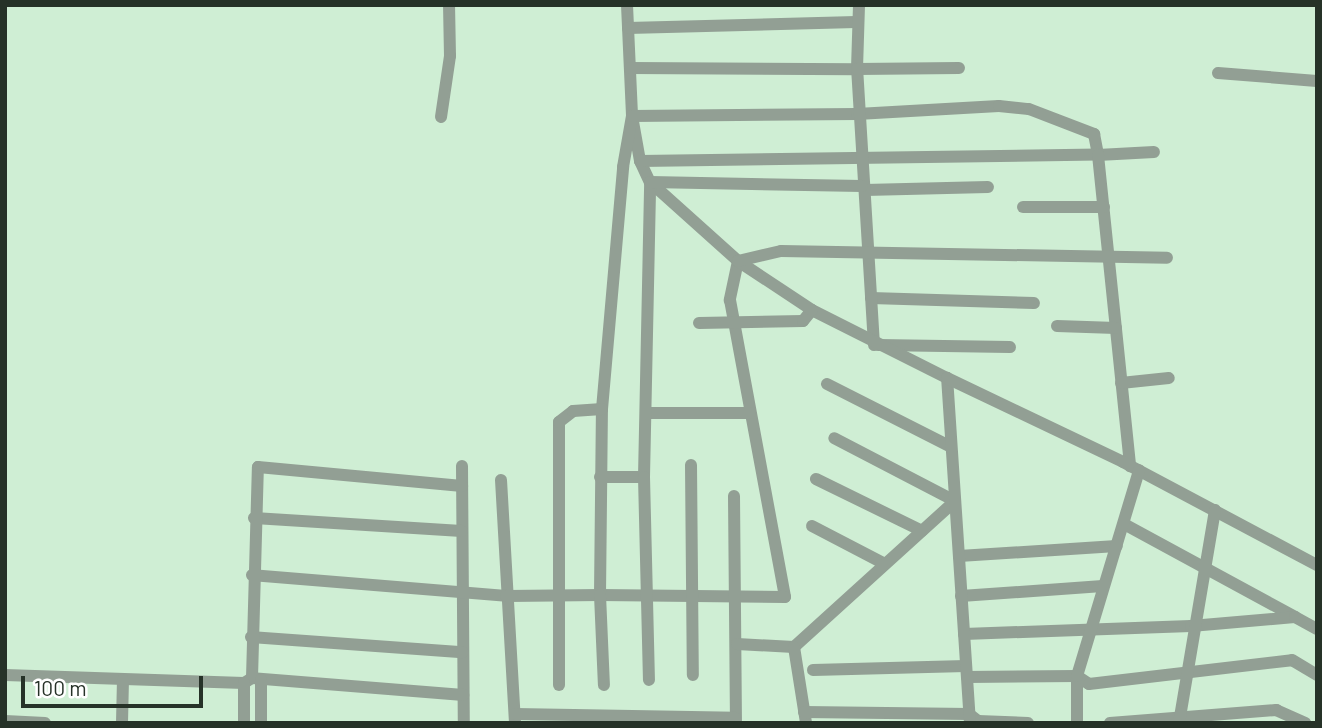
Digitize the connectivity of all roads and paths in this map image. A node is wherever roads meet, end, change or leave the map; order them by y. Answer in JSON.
{"nodes":[{"id":1,"x":449,"y":5,"type":"edge"},
{"id":2,"x":627,"y":5,"type":"edge"},
{"id":3,"x":859,"y":5,"type":"edge"},
{"id":4,"x":856,"y":22,"type":"junction"},
{"id":5,"x":628,"y":28,"type":"junction"},
{"id":6,"x":630,"y":68,"type":"junction"},
{"id":7,"x":960,"y":68,"type":"dead end"},
{"id":8,"x":857,"y":69,"type":"junction"},
{"id":9,"x":1218,"y":73,"type":"dead end"},
{"id":10,"x":1317,"y":81,"type":"edge"},
{"id":11,"x":857,"y":114,"type":"junction"},
{"id":12,"x":440,"y":117,"type":"dead end"},
{"id":13,"x":632,"y":117,"type":"junction"},
{"id":14,"x":1154,"y":152,"type":"dead end"},
{"id":15,"x":1098,"y":155,"type":"junction"},
{"id":16,"x":860,"y":156,"type":"junction"},
{"id":17,"x":640,"y":161,"type":"junction"},
{"id":18,"x":650,"y":182,"type":"junction"},
{"id":19,"x":988,"y":187,"type":"dead end"},
{"id":20,"x":864,"y":188,"type":"junction"},
{"id":21,"x":1104,"y":206,"type":"junction"},
{"id":22,"x":1023,"y":207,"type":"dead end"},
{"id":23,"x":868,"y":253,"type":"junction"},
{"id":24,"x":1167,"y":258,"type":"dead end"},
{"id":25,"x":1109,"y":259,"type":"junction"},
{"id":26,"x":738,"y":261,"type":"junction"},
{"id":27,"x":871,"y":298,"type":"junction"},
{"id":28,"x":1034,"y":303,"type":"dead end"},
{"id":29,"x":812,"y":310,"type":"junction"},
{"id":30,"x":699,"y":323,"type":"dead end"},
{"id":31,"x":735,"y":325,"type":"junction"},
{"id":32,"x":1057,"y":326,"type":"dead end"},
{"id":33,"x":1116,"y":328,"type":"junction"},
{"id":34,"x":874,"y":345,"type":"junction"},
{"id":35,"x":1010,"y":347,"type":"dead end"},
{"id":36,"x":947,"y":378,"type":"junction"},
{"id":37,"x":1169,"y":379,"type":"dead end"},
{"id":38,"x":1121,"y":383,"type":"junction"},
{"id":39,"x":827,"y":384,"type":"dead end"},
{"id":40,"x":602,"y":409,"type":"junction"},
{"id":41,"x":646,"y":413,"type":"junction"},
{"id":42,"x":750,"y":413,"type":"junction"},
{"id":43,"x":834,"y":438,"type":"dead end"},
{"id":44,"x":951,"y":447,"type":"junction"},
{"id":45,"x":691,"y":465,"type":"dead end"},
{"id":46,"x":462,"y":466,"type":"dead end"},
{"id":47,"x":1134,"y":468,"type":"junction"},
{"id":48,"x":600,"y":477,"type":"junction"},
{"id":49,"x":644,"y":477,"type":"junction"},
{"id":50,"x":816,"y":479,"type":"dead end"},
{"id":51,"x":501,"y":480,"type":"dead end"},
{"id":52,"x":462,"y":486,"type":"junction"},
{"id":53,"x":734,"y":496,"type":"dead end"},
{"id":54,"x":955,"y":501,"type":"junction"},
{"id":55,"x":1215,"y":510,"type":"junction"},
{"id":56,"x":254,"y":518,"type":"junction"},
{"id":57,"x":1124,"y":524,"type":"junction"},
{"id":58,"x":812,"y":526,"type":"dead end"},
{"id":59,"x":462,"y":531,"type":"junction"},
{"id":60,"x":922,"y":531,"type":"junction"},
{"id":61,"x":1116,"y":546,"type":"junction"},
{"id":62,"x":959,"y":556,"type":"junction"},
{"id":63,"x":885,"y":564,"type":"junction"},
{"id":64,"x":1317,"y":565,"type":"edge"},
{"id":65,"x":1207,"y":566,"type":"junction"},
{"id":66,"x":252,"y":575,"type":"junction"},
{"id":67,"x":1103,"y":586,"type":"junction"},
{"id":68,"x":461,"y":593,"type":"junction"},
{"id":69,"x":558,"y":594,"type":"junction"},
{"id":70,"x":689,"y":594,"type":"junction"},
{"id":71,"x":600,"y":595,"type":"junction"},
{"id":72,"x":646,"y":595,"type":"junction"},
{"id":73,"x":506,"y":596,"type":"junction"},
{"id":74,"x":734,"y":596,"type":"junction"},
{"id":75,"x":961,"y":596,"type":"junction"},
{"id":76,"x":1296,"y":617,"type":"junction"},
{"id":77,"x":1195,"y":625,"type":"junction"},
{"id":78,"x":1317,"y":629,"type":"edge"},
{"id":79,"x":1088,"y":630,"type":"junction"},
{"id":80,"x":964,"y":634,"type":"junction"},
{"id":81,"x":251,"y":637,"type":"junction"},
{"id":82,"x":737,"y":644,"type":"junction"},
{"id":83,"x":794,"y":647,"type":"junction"},
{"id":84,"x":462,"y":652,"type":"junction"},
{"id":85,"x":1188,"y":669,"type":"junction"},
{"id":86,"x":813,"y":670,"type":"dead end"},
{"id":87,"x":966,"y":671,"type":"junction"},
{"id":88,"x":5,"y":675,"type":"edge"},
{"id":89,"x":693,"y":675,"type":"dead end"},
{"id":90,"x":1317,"y":675,"type":"edge"},
{"id":91,"x":1077,"y":677,"type":"junction"},
{"id":92,"x":123,"y":680,"type":"junction"},
{"id":93,"x":253,"y":680,"type":"junction"},
{"id":94,"x":649,"y":680,"type":"dead end"},
{"id":95,"x":559,"y":685,"type":"dead end"},
{"id":96,"x":604,"y":685,"type":"dead end"},
{"id":97,"x":463,"y":695,"type":"junction"},
{"id":98,"x":805,"y":717,"type":"edge"},
{"id":99,"x":515,"y":718,"type":"edge"},
{"id":100,"x":970,"y":718,"type":"edge"},
{"id":101,"x":571,"y":719,"type":"edge"},
{"id":102,"x":614,"y":719,"type":"edge"},
{"id":103,"x":1180,"y":719,"type":"edge"},
{"id":104,"x":658,"y":720,"type":"edge"},
{"id":105,"x":699,"y":720,"type":"edge"},
{"id":106,"x":5,"y":721,"type":"edge"},
{"id":107,"x":736,"y":721,"type":"edge"},
{"id":108,"x":45,"y":723,"type":"edge"},
{"id":109,"x":122,"y":723,"type":"edge"},
{"id":110,"x":244,"y":723,"type":"edge"},
{"id":111,"x":261,"y":723,"type":"edge"},
{"id":112,"x":464,"y":723,"type":"edge"},
{"id":113,"x":1028,"y":723,"type":"edge"},
{"id":114,"x":1077,"y":723,"type":"edge"},
{"id":115,"x":1110,"y":723,"type":"edge"},
{"id":116,"x":1306,"y":723,"type":"edge"}],
"edges":[{"from":1,"to":12,"type":"street"},
{"from":2,"to":5,"type":"street"},
{"from":3,"to":4,"type":"street"},
{"from":4,"to":5,"type":"street"},
{"from":4,"to":8,"type":"street"},
{"from":5,"to":6,"type":"street"},
{"from":6,"to":8,"type":"street"},
{"from":6,"to":13,"type":"street"},
{"from":7,"to":8,"type":"street"},
{"from":8,"to":11,"type":"street"},
{"from":9,"to":10,"type":"street"},
{"from":11,"to":13,"type":"street"},
{"from":11,"to":15,"type":"street"},
{"from":11,"to":16,"type":"street"},
{"from":13,"to":17,"type":"street"},
{"from":13,"to":40,"type":"street"},
{"from":14,"to":15,"type":"street"},
{"from":15,"to":16,"type":"street"},
{"from":15,"to":21,"type":"street"},
{"from":16,"to":17,"type":"street"},
{"from":16,"to":20,"type":"street"},
{"from":17,"to":18,"type":"street"},
{"from":18,"to":20,"type":"street"},
{"from":18,"to":26,"type":"street"},
{"from":18,"to":41,"type":"street"},
{"from":19,"to":20,"type":"street"},
{"from":20,"to":23,"type":"street"},
{"from":21,"to":22,"type":"street"},
{"from":21,"to":25,"type":"street"},
{"from":23,"to":25,"type":"street"},
{"from":23,"to":26,"type":"street"},
{"from":23,"to":27,"type":"street"},
{"from":24,"to":25,"type":"street"},
{"from":25,"to":33,"type":"street"},
{"from":26,"to":29,"type":"street"},
{"from":26,"to":31,"type":"street"},
{"from":27,"to":28,"type":"street"},
{"from":27,"to":34,"type":"street"},
{"from":29,"to":31,"type":"street"},
{"from":29,"to":34,"type":"street"},
{"from":30,"to":31,"type":"street"},
{"from":31,"to":42,"type":"street"},
{"from":32,"to":33,"type":"street"},
{"from":33,"to":38,"type":"street"},
{"from":34,"to":35,"type":"street"},
{"from":34,"to":36,"type":"street"},
{"from":36,"to":44,"type":"street"},
{"from":36,"to":47,"type":"street"},
{"from":37,"to":38,"type":"street"},
{"from":38,"to":47,"type":"street"},
{"from":39,"to":44,"type":"street"},
{"from":40,"to":48,"type":"street"},
{"from":40,"to":69,"type":"street"},
{"from":41,"to":42,"type":"street"},
{"from":41,"to":49,"type":"street"},
{"from":42,"to":74,"type":"street"},
{"from":43,"to":54,"type":"street"},
{"from":44,"to":54,"type":"street"},
{"from":45,"to":70,"type":"street"},
{"from":46,"to":52,"type":"street"},
{"from":47,"to":55,"type":"street"},
{"from":47,"to":57,"type":"street"},
{"from":48,"to":49,"type":"street"},
{"from":48,"to":71,"type":"street"},
{"from":49,"to":72,"type":"street"},
{"from":50,"to":60,"type":"street"},
{"from":51,"to":73,"type":"street"},
{"from":52,"to":56,"type":"street"},
{"from":52,"to":59,"type":"street"},
{"from":53,"to":74,"type":"street"},
{"from":54,"to":60,"type":"street"},
{"from":54,"to":62,"type":"street"},
{"from":55,"to":64,"type":"street"},
{"from":55,"to":65,"type":"street"},
{"from":56,"to":59,"type":"street"},
{"from":56,"to":66,"type":"street"},
{"from":57,"to":61,"type":"street"},
{"from":57,"to":65,"type":"street"},
{"from":58,"to":63,"type":"street"},
{"from":59,"to":68,"type":"street"},
{"from":60,"to":63,"type":"street"},
{"from":61,"to":62,"type":"street"},
{"from":61,"to":67,"type":"street"},
{"from":62,"to":75,"type":"street"},
{"from":63,"to":83,"type":"street"},
{"from":65,"to":76,"type":"street"},
{"from":65,"to":77,"type":"street"},
{"from":66,"to":68,"type":"street"},
{"from":66,"to":81,"type":"street"},
{"from":67,"to":75,"type":"street"},
{"from":67,"to":79,"type":"street"},
{"from":68,"to":73,"type":"street"},
{"from":68,"to":84,"type":"street"},
{"from":69,"to":71,"type":"street"},
{"from":69,"to":73,"type":"street"},
{"from":69,"to":95,"type":"street"},
{"from":70,"to":72,"type":"street"},
{"from":70,"to":74,"type":"street"},
{"from":70,"to":89,"type":"street"},
{"from":71,"to":72,"type":"street"},
{"from":71,"to":96,"type":"street"},
{"from":72,"to":94,"type":"street"},
{"from":73,"to":99,"type":"street"},
{"from":74,"to":82,"type":"street"},
{"from":75,"to":80,"type":"street"},
{"from":76,"to":77,"type":"street"},
{"from":76,"to":78,"type":"street"},
{"from":77,"to":79,"type":"street"},
{"from":77,"to":85,"type":"street"},
{"from":79,"to":80,"type":"street"},
{"from":79,"to":91,"type":"street"},
{"from":80,"to":87,"type":"street"},
{"from":81,"to":84,"type":"street"},
{"from":81,"to":93,"type":"street"},
{"from":82,"to":83,"type":"street"},
{"from":82,"to":107,"type":"street"},
{"from":83,"to":98,"type":"street"},
{"from":84,"to":97,"type":"street"},
{"from":85,"to":90,"type":"street"},
{"from":85,"to":91,"type":"street"},
{"from":85,"to":103,"type":"street"},
{"from":86,"to":87,"type":"street"},
{"from":87,"to":91,"type":"street"},
{"from":87,"to":100,"type":"street"},
{"from":88,"to":92,"type":"street"},
{"from":91,"to":114,"type":"street"},
{"from":92,"to":93,"type":"street"},
{"from":92,"to":109,"type":"street"},
{"from":93,"to":97,"type":"street"},
{"from":93,"to":110,"type":"street"},
{"from":93,"to":111,"type":"street"},
{"from":97,"to":112,"type":"street"},
{"from":98,"to":100,"type":"street"},
{"from":99,"to":101,"type":"street"},
{"from":100,"to":113,"type":"street"},
{"from":101,"to":102,"type":"street"},
{"from":102,"to":104,"type":"street"},
{"from":103,"to":115,"type":"street"},
{"from":103,"to":116,"type":"street"},
{"from":104,"to":105,"type":"street"},
{"from":105,"to":107,"type":"street"},
{"from":106,"to":108,"type":"street"}]}
